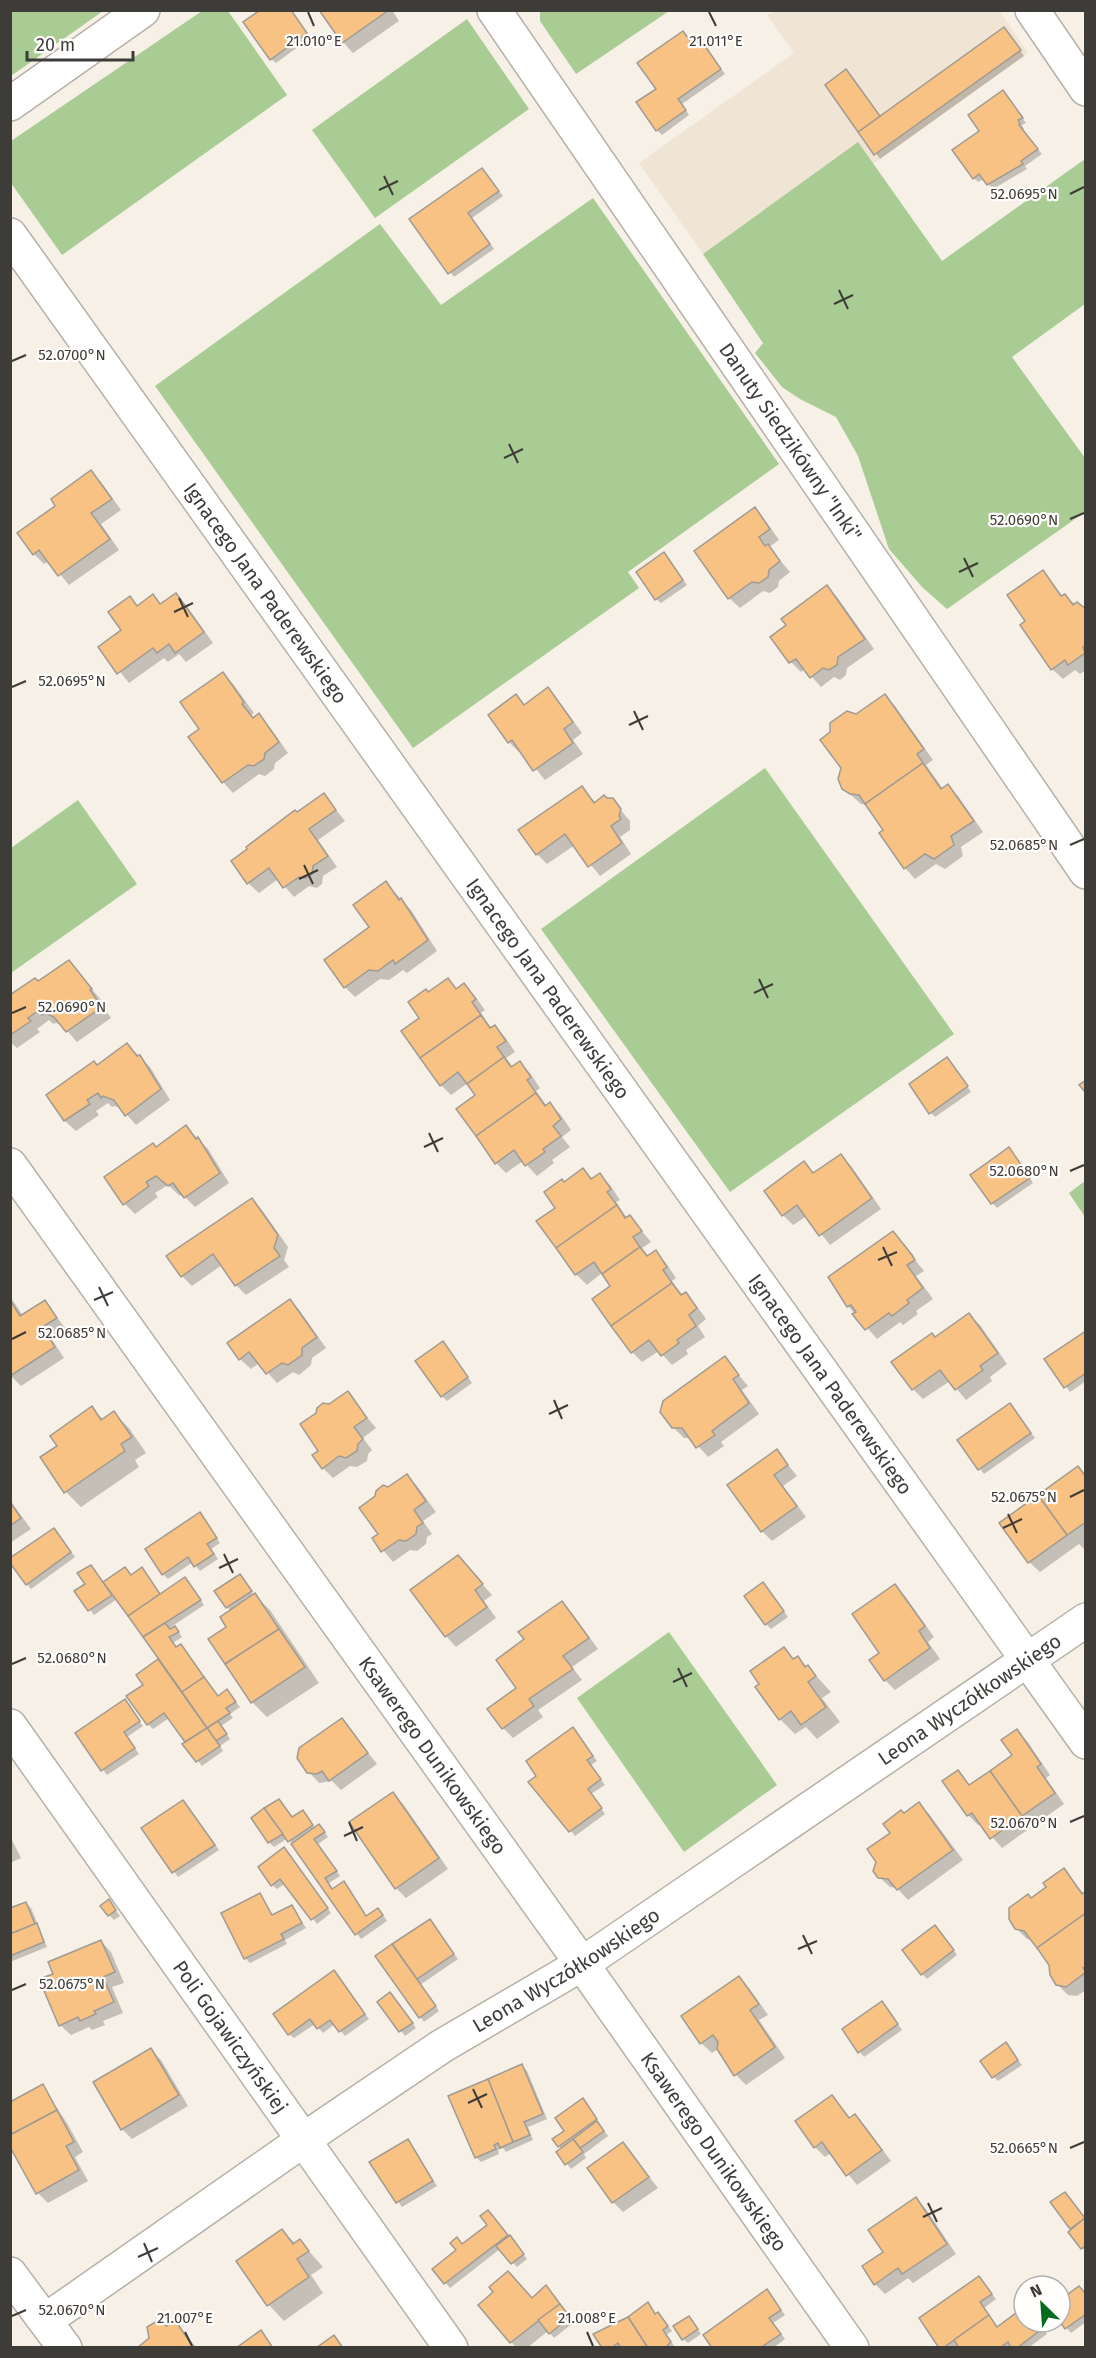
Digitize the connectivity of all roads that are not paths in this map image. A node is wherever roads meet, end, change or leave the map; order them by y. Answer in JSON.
{"nodes":[{"id":1,"x":143,"y":10,"type":"edge"},
{"id":2,"x":494,"y":10,"type":"edge"},
{"id":3,"x":1032,"y":10,"type":"edge"},
{"id":4,"x":1086,"y":89,"type":"edge"},
{"id":5,"x":10,"y":104,"type":"edge"},
{"id":6,"x":10,"y":235,"type":"edge"},
{"id":7,"x":1086,"y":872,"type":"edge"},
{"id":8,"x":10,"y":1165,"type":"edge"},
{"id":9,"x":1086,"y":1620,"type":"edge"},
{"id":10,"x":1027,"y":1661,"type":"junction"},
{"id":11,"x":10,"y":1726,"type":"edge"},
{"id":12,"x":1086,"y":1742,"type":"edge"},
{"id":13,"x":582,"y":1964,"type":"junction"},
{"id":14,"x":303,"y":2140,"type":"junction"},
{"id":15,"x":10,"y":2274,"type":"edge"},
{"id":16,"x":46,"y":2320,"type":"junction"},
{"id":17,"x":65,"y":2348,"type":"edge"},
{"id":18,"x":451,"y":2348,"type":"edge"},
{"id":19,"x":852,"y":2348,"type":"edge"}],
"edges":[{"from":1,"to":5,"type":"street"},
{"from":2,"to":7,"type":"street","name":"Danuty Siedzikówny \"Inki\""},
{"from":3,"to":4,"type":"street"},
{"from":6,"to":10,"type":"street","name":"Ignacego Jana Paderewskiego"},
{"from":8,"to":13,"type":"street","name":"Ksawerego Dunikowskiego"},
{"from":9,"to":10,"type":"street","name":"Leona Wyczółkowskiego"},
{"from":10,"to":12,"type":"street","name":"Ignacego Jana Paderewskiego"},
{"from":10,"to":13,"type":"street","name":"Leona Wyczółkowskiego"},
{"from":11,"to":14,"type":"street","name":"Poli Gojawiczyńskiej"},
{"from":13,"to":14,"type":"street","name":"Leona Wyczółkowskiego"},
{"from":13,"to":19,"type":"street","name":"Ksawerego Dunikowskiego"},
{"from":14,"to":16,"type":"street","name":"Leona Wyczółkowskiego"},
{"from":14,"to":18,"type":"street","name":"Poli Gojawiczyńskiej"},
{"from":15,"to":16,"type":"street"},
{"from":16,"to":17,"type":"street"}]}
